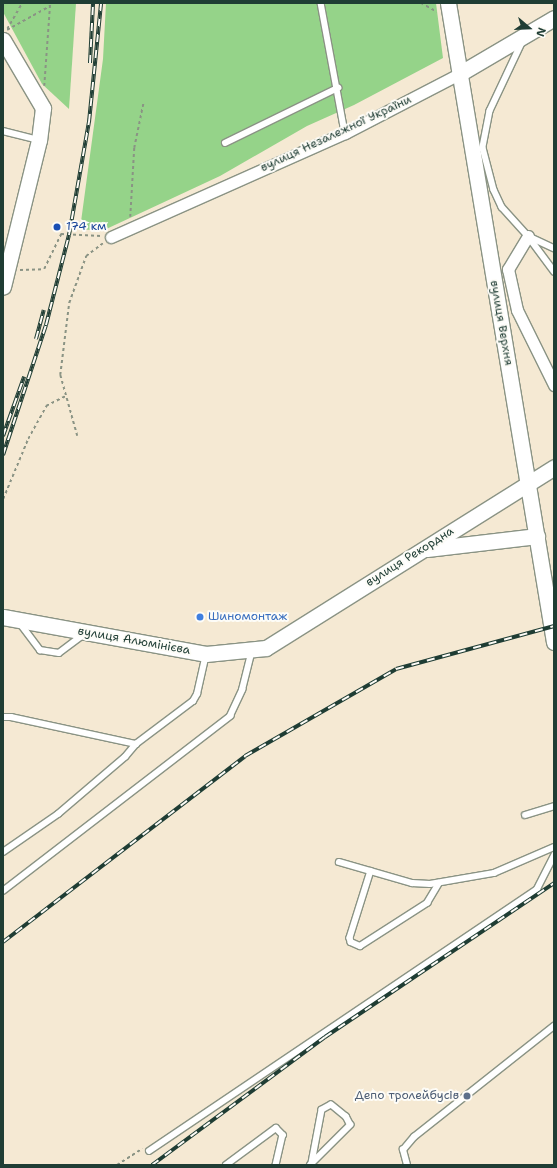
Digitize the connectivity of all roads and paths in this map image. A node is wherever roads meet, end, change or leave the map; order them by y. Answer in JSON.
{"nodes":[{"id":1,"x":22,"y":3,"type":"edge"},
{"id":2,"x":50,"y":3,"type":"edge"},
{"id":3,"x":321,"y":3,"type":"edge"},
{"id":4,"x":421,"y":3,"type":"edge"},
{"id":5,"x":448,"y":3,"type":"edge"},
{"id":6,"x":50,"y":6,"type":"junction"},
{"id":7,"x":450,"y":18,"type":"junction"},
{"id":8,"x":554,"y":18,"type":"edge"},
{"id":9,"x":527,"y":34,"type":"junction"},
{"id":10,"x":3,"y":35,"type":"edge"},
{"id":11,"x":5,"y":35,"type":"edge"},
{"id":12,"x":459,"y":74,"type":"junction"},
{"id":13,"x":338,"y":88,"type":"junction"},
{"id":14,"x":143,"y":104,"type":"dead end"},
{"id":15,"x":43,"y":108,"type":"junction"},
{"id":16,"x":3,"y":131,"type":"edge"},
{"id":17,"x":345,"y":133,"type":"junction"},
{"id":18,"x":39,"y":140,"type":"junction"},
{"id":19,"x":225,"y":143,"type":"dead end"},
{"id":20,"x":130,"y":228,"type":"junction"},
{"id":21,"x":528,"y":236,"type":"junction"},
{"id":22,"x":111,"y":237,"type":"junction"},
{"id":23,"x":554,"y":248,"type":"edge"},
{"id":24,"x":8,"y":271,"type":"junction"},
{"id":25,"x":554,"y":271,"type":"edge"},
{"id":26,"x":3,"y":287,"type":"edge"},
{"id":27,"x":554,"y":385,"type":"edge"},
{"id":28,"x":66,"y":396,"type":"junction"},
{"id":29,"x":77,"y":436,"type":"dead end"},
{"id":30,"x":554,"y":467,"type":"edge"},
{"id":31,"x":528,"y":483,"type":"junction"},
{"id":32,"x":3,"y":499,"type":"edge"},
{"id":33,"x":537,"y":536,"type":"junction"},
{"id":34,"x":422,"y":549,"type":"junction"},
{"id":35,"x":10,"y":619,"type":"edge"},
{"id":36,"x":87,"y":632,"type":"junction"},
{"id":37,"x":554,"y":642,"type":"edge"},
{"id":38,"x":259,"y":648,"type":"junction"},
{"id":39,"x":206,"y":654,"type":"junction"},
{"id":40,"x":3,"y":717,"type":"edge"},
{"id":41,"x":136,"y":744,"type":"junction"},
{"id":42,"x":554,"y":806,"type":"edge"},
{"id":43,"x":525,"y":815,"type":"dead end"},
{"id":44,"x":554,"y":847,"type":"edge"},
{"id":45,"x":3,"y":852,"type":"edge"},
{"id":46,"x":554,"y":855,"type":"edge"},
{"id":47,"x":338,"y":862,"type":"dead end"},
{"id":48,"x":371,"y":871,"type":"junction"},
{"id":49,"x":439,"y":882,"type":"junction"},
{"id":50,"x":3,"y":891,"type":"edge"},
{"id":51,"x":554,"y":1026,"type":"edge"},
{"id":52,"x":149,"y":1151,"type":"dead end"},
{"id":53,"x":311,"y":1164,"type":"edge"},
{"id":54,"x":226,"y":1165,"type":"edge"},
{"id":55,"x":276,"y":1165,"type":"edge"},
{"id":56,"x":407,"y":1165,"type":"edge"}],
"edges":[{"from":1,"to":11,"type":"path"},
{"from":2,"to":6,"type":"path"},
{"from":3,"to":13,"type":"lane"},
{"from":4,"to":7,"type":"path"},
{"from":5,"to":7,"type":"street","name":"вулиця Верхня"},
{"from":6,"to":11,"type":"path"},
{"from":6,"to":15,"type":"path"},
{"from":7,"to":12,"type":"street","name":"вулиця Верхня"},
{"from":8,"to":9,"type":"street","name":"вулиця Незалежної України"},
{"from":9,"to":12,"type":"street","name":"вулиця Незалежної України"},
{"from":9,"to":21,"type":"lane"},
{"from":10,"to":11,"type":"path"},
{"from":11,"to":15,"type":"street"},
{"from":12,"to":17,"type":"street","name":"вулиця Незалежної України"},
{"from":12,"to":31,"type":"street","name":"вулиця Верхня"},
{"from":13,"to":17,"type":"lane"},
{"from":13,"to":19,"type":"lane"},
{"from":14,"to":20,"type":"path"},
{"from":15,"to":18,"type":"street"},
{"from":16,"to":18,"type":"lane"},
{"from":17,"to":20,"type":"street","name":"вулиця Незалежної України"},
{"from":18,"to":24,"type":"street"},
{"from":20,"to":22,"type":"street","name":"вулиця Незалежної України"},
{"from":21,"to":23,"type":"lane"},
{"from":21,"to":25,"type":"lane"},
{"from":21,"to":27,"type":"street"},
{"from":22,"to":24,"type":"path"},
{"from":22,"to":28,"type":"path"},
{"from":24,"to":26,"type":"street"},
{"from":28,"to":29,"type":"path"},
{"from":28,"to":32,"type":"path"},
{"from":30,"to":31,"type":"street","name":"вулиця Рекордна"},
{"from":31,"to":33,"type":"street","name":"вулиця Верхня"},
{"from":31,"to":34,"type":"street","name":"вулиця Рекордна"},
{"from":33,"to":34,"type":"street"},
{"from":33,"to":37,"type":"street","name":"вулиця Верхня"},
{"from":34,"to":38,"type":"street","name":"вулиця Рекордна"},
{"from":35,"to":36,"type":"street","name":"вулиця Алюмінієва"},
{"from":35,"to":36,"type":"lane"},
{"from":36,"to":39,"type":"street","name":"вулиця Алюмінієва"},
{"from":38,"to":39,"type":"street","name":"вулиця Алюмінієва"},
{"from":38,"to":50,"type":"lane"},
{"from":39,"to":41,"type":"lane"},
{"from":40,"to":41,"type":"lane"},
{"from":41,"to":45,"type":"lane"},
{"from":42,"to":43,"type":"lane"},
{"from":44,"to":49,"type":"lane"},
{"from":46,"to":52,"type":"lane"},
{"from":47,"to":48,"type":"lane"},
{"from":48,"to":49,"type":"lane"},
{"from":48,"to":49,"type":"lane"},
{"from":51,"to":56,"type":"lane"},
{"from":53,"to":53,"type":"lane"},
{"from":54,"to":55,"type":"lane"}]}
